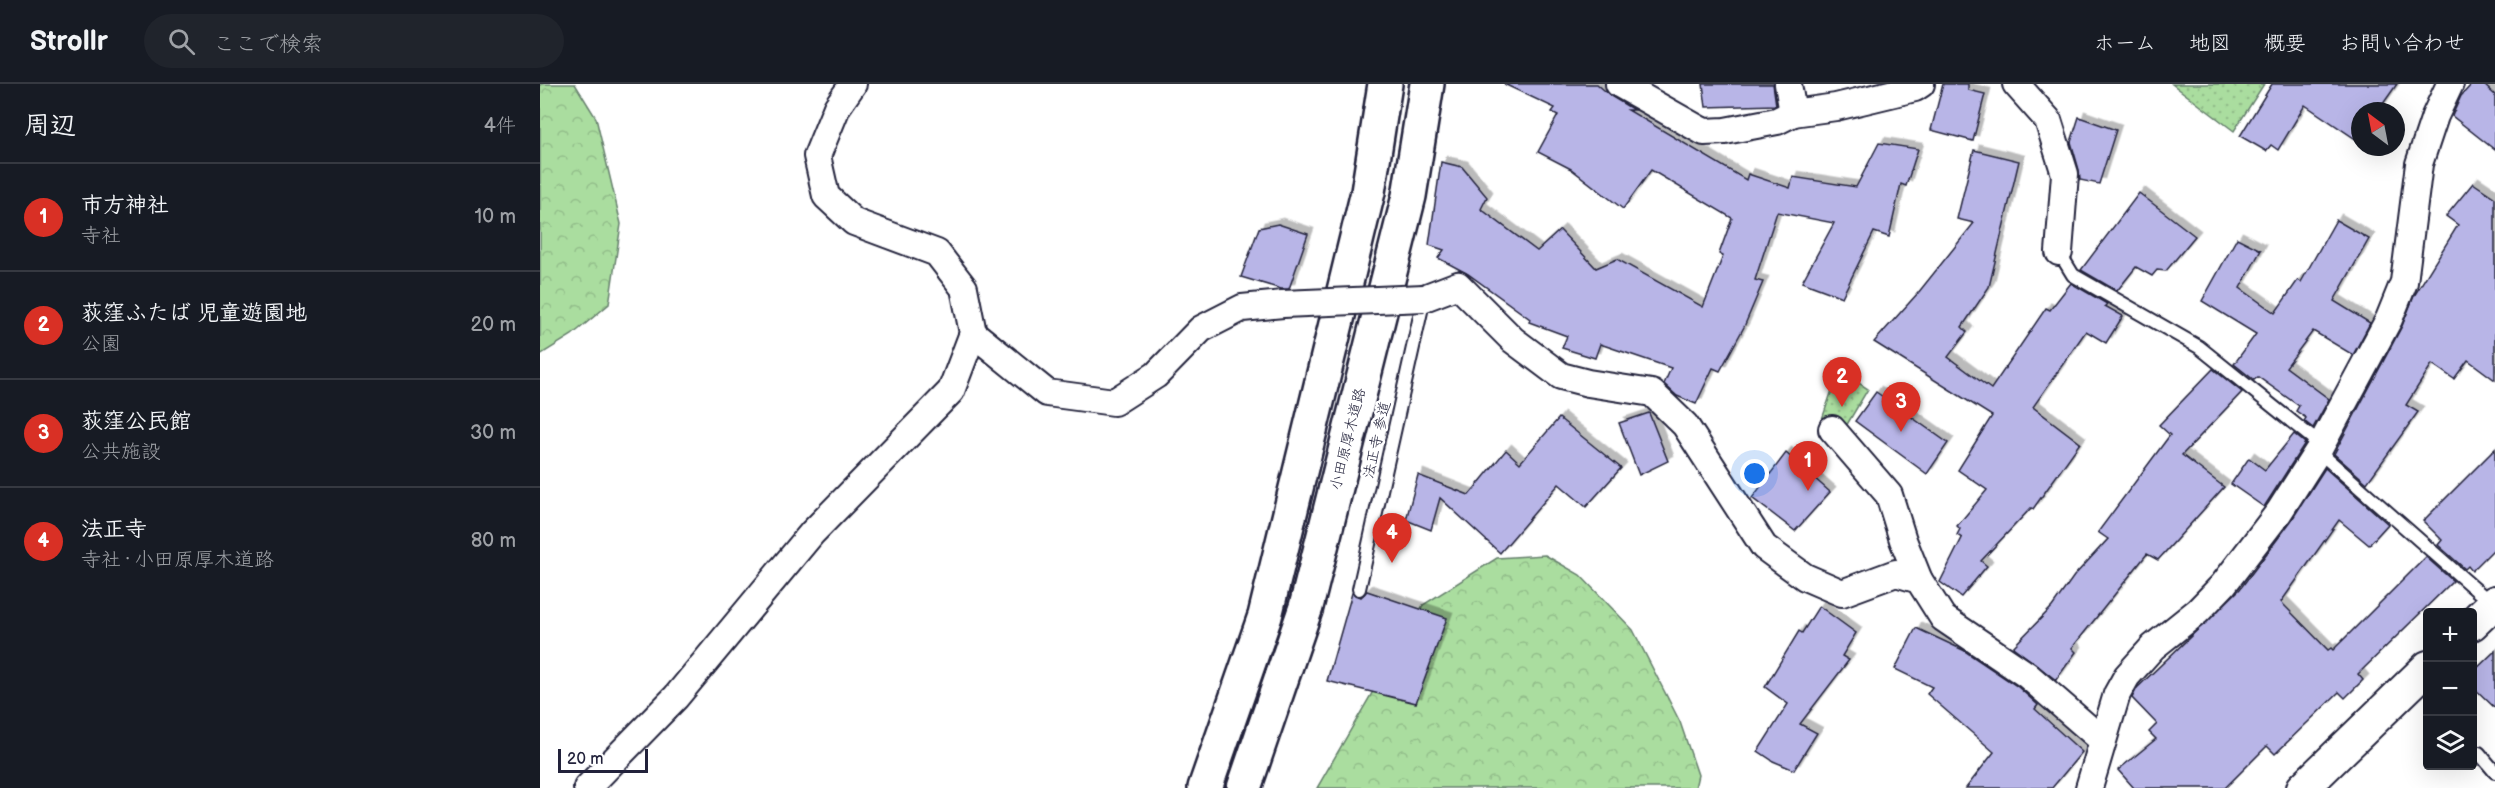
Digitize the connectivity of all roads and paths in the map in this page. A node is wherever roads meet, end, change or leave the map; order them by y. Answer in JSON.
{"nodes":[{"id":1,"x":853,"y":84,"type":"edge"},
{"id":2,"x":1385,"y":84,"type":"edge"},
{"id":3,"x":1427,"y":84,"type":"edge"},
{"id":4,"x":1618,"y":84,"type":"edge"},
{"id":5,"x":1788,"y":84,"type":"edge"},
{"id":6,"x":1921,"y":84,"type":"edge"},
{"id":7,"x":2016,"y":84,"type":"edge"},
{"id":8,"x":2450,"y":84,"type":"edge"},
{"id":9,"x":1837,"y":95,"type":"edge"},
{"id":10,"x":1792,"y":113,"type":"junction"},
{"id":11,"x":2060,"y":252,"type":"joint"},
{"id":12,"x":1424,"y":298,"type":"junction"},
{"id":13,"x":973,"y":333,"type":"junction"},
{"id":14,"x":1832,"y":429,"type":"dead end"},
{"id":15,"x":2320,"y":448,"type":"junction"},
{"id":16,"x":1919,"y":580,"type":"junction"},
{"id":17,"x":1359,"y":589,"type":"dead end"},
{"id":18,"x":2487,"y":610,"type":"edge"},
{"id":19,"x":2423,"y":672,"type":"edge"},
{"id":20,"x":2102,"y":740,"type":"junction"},
{"id":21,"x":2479,"y":753,"type":"dead end"},
{"id":22,"x":2495,"y":772,"type":"edge"},
{"id":23,"x":587,"y":788,"type":"edge"},
{"id":24,"x":1205,"y":788,"type":"edge"},
{"id":25,"x":1244,"y":788,"type":"edge"},
{"id":26,"x":2090,"y":788,"type":"edge"},
{"id":27,"x":2303,"y":788,"type":"edge"}],
"edges":[{"from":1,"to":13,"type":"street"},
{"from":2,"to":24,"type":"highway"},
{"from":3,"to":25,"type":"highway","name":"小田原厚木道路"},
{"from":4,"to":10,"type":"street"},
{"from":5,"to":10,"type":"street"},
{"from":6,"to":9,"type":"street"},
{"from":7,"to":11,"type":"street"},
{"from":8,"to":15,"type":"street"},
{"from":9,"to":10,"type":"street"},
{"from":11,"to":15,"type":"lane"},
{"from":12,"to":13,"type":"street","bridge":true},
{"from":12,"to":16,"type":"street"},
{"from":12,"to":17,"type":"lane","name":"法正寺 参道"},
{"from":13,"to":23,"type":"street"},
{"from":14,"to":16,"type":"street"},
{"from":15,"to":18,"type":"lane"},
{"from":15,"to":20,"type":"street"},
{"from":16,"to":20,"type":"street"},
{"from":19,"to":27,"type":"street"},
{"from":20,"to":26,"type":"street"},
{"from":21,"to":22,"type":"lane"}]}
